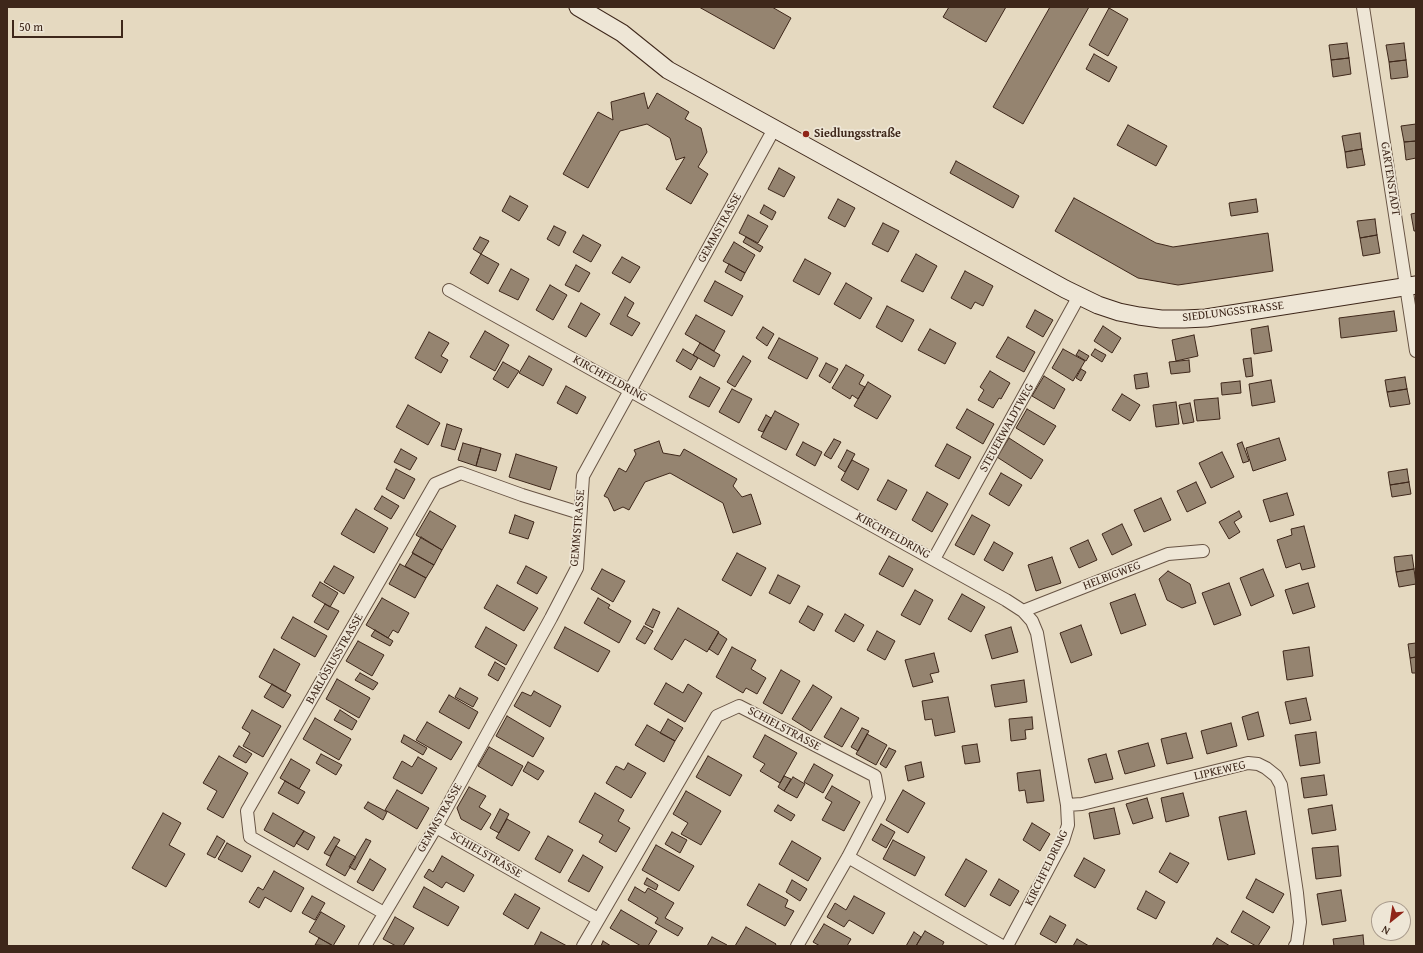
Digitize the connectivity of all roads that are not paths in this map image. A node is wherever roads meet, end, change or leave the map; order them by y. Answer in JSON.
{"nodes":[{"id":1,"x":578,"y":7,"type":"edge"},
{"id":2,"x":1363,"y":7,"type":"edge"},
{"id":3,"x":774,"y":129,"type":"junction"},
{"id":4,"x":1411,"y":286,"type":"edge"},
{"id":5,"x":449,"y":290,"type":"dead end"},
{"id":6,"x":1079,"y":296,"type":"junction"},
{"id":7,"x":1416,"y":351,"type":"edge"},
{"id":8,"x":630,"y":390,"type":"junction"},
{"id":9,"x":580,"y":513,"type":"junction"},
{"id":10,"x":1203,"y":550,"type":"dead end"},
{"id":11,"x":934,"y":559,"type":"junction"},
{"id":12,"x":1023,"y":611,"type":"junction"},
{"id":13,"x":1067,"y":805,"type":"junction"},
{"id":14,"x":436,"y":827,"type":"junction"},
{"id":15,"x":848,"y":857,"type":"junction"},
{"id":16,"x":384,"y":913,"type":"junction"},
{"id":17,"x":598,"y":919,"type":"junction"},
{"id":18,"x":1297,"y":945,"type":"edge"},
{"id":19,"x":365,"y":946,"type":"edge"},
{"id":20,"x":583,"y":946,"type":"edge"},
{"id":21,"x":797,"y":946,"type":"edge"},
{"id":22,"x":1002,"y":946,"type":"edge"},
{"id":23,"x":1007,"y":946,"type":"edge"}],
"edges":[{"from":1,"to":3,"type":"street","name":"SIEDLUNGSSTRASSE"},
{"from":2,"to":4,"type":"street","name":"GARTENSTADT"},
{"from":3,"to":6,"type":"street","name":"SIEDLUNGSSTRASSE"},
{"from":3,"to":8,"type":"street","name":"GEMMSTRASSE"},
{"from":4,"to":6,"type":"street","name":"SIEDLUNGSSTRASSE"},
{"from":4,"to":7,"type":"street","name":"GARTENSTADT"},
{"from":5,"to":8,"type":"street","name":"KIRCHFELDRING"},
{"from":6,"to":11,"type":"street","name":"STEUERWALDTWEG"},
{"from":8,"to":9,"type":"street","name":"GEMMSTRASSE"},
{"from":8,"to":11,"type":"street","name":"KIRCHFELDRING"},
{"from":9,"to":14,"type":"street","name":"GEMMSTRASSE"},
{"from":9,"to":16,"type":"street","name":"BARLÖSIUSSTRASSE"},
{"from":10,"to":12,"type":"street","name":"HELBIGWEG"},
{"from":11,"to":12,"type":"street","name":"KIRCHFELDRING"},
{"from":12,"to":13,"type":"street","name":"KIRCHFELDRING"},
{"from":13,"to":18,"type":"street","name":"LIPKEWEG"},
{"from":13,"to":23,"type":"street","name":"KIRCHFELDRING"},
{"from":14,"to":16,"type":"street","name":"GEMMSTRASSE"},
{"from":14,"to":17,"type":"street","name":"SCHIELSTRASSE"},
{"from":15,"to":17,"type":"street","name":"SCHIELSTRASSE"},
{"from":15,"to":21,"type":"street","name":"SCHIELSTRASSE"},
{"from":15,"to":22,"type":"street"},
{"from":16,"to":19,"type":"street","name":"GEMMSTRASSE"},
{"from":17,"to":20,"type":"street","name":"SCHIELSTRASSE"}]}
